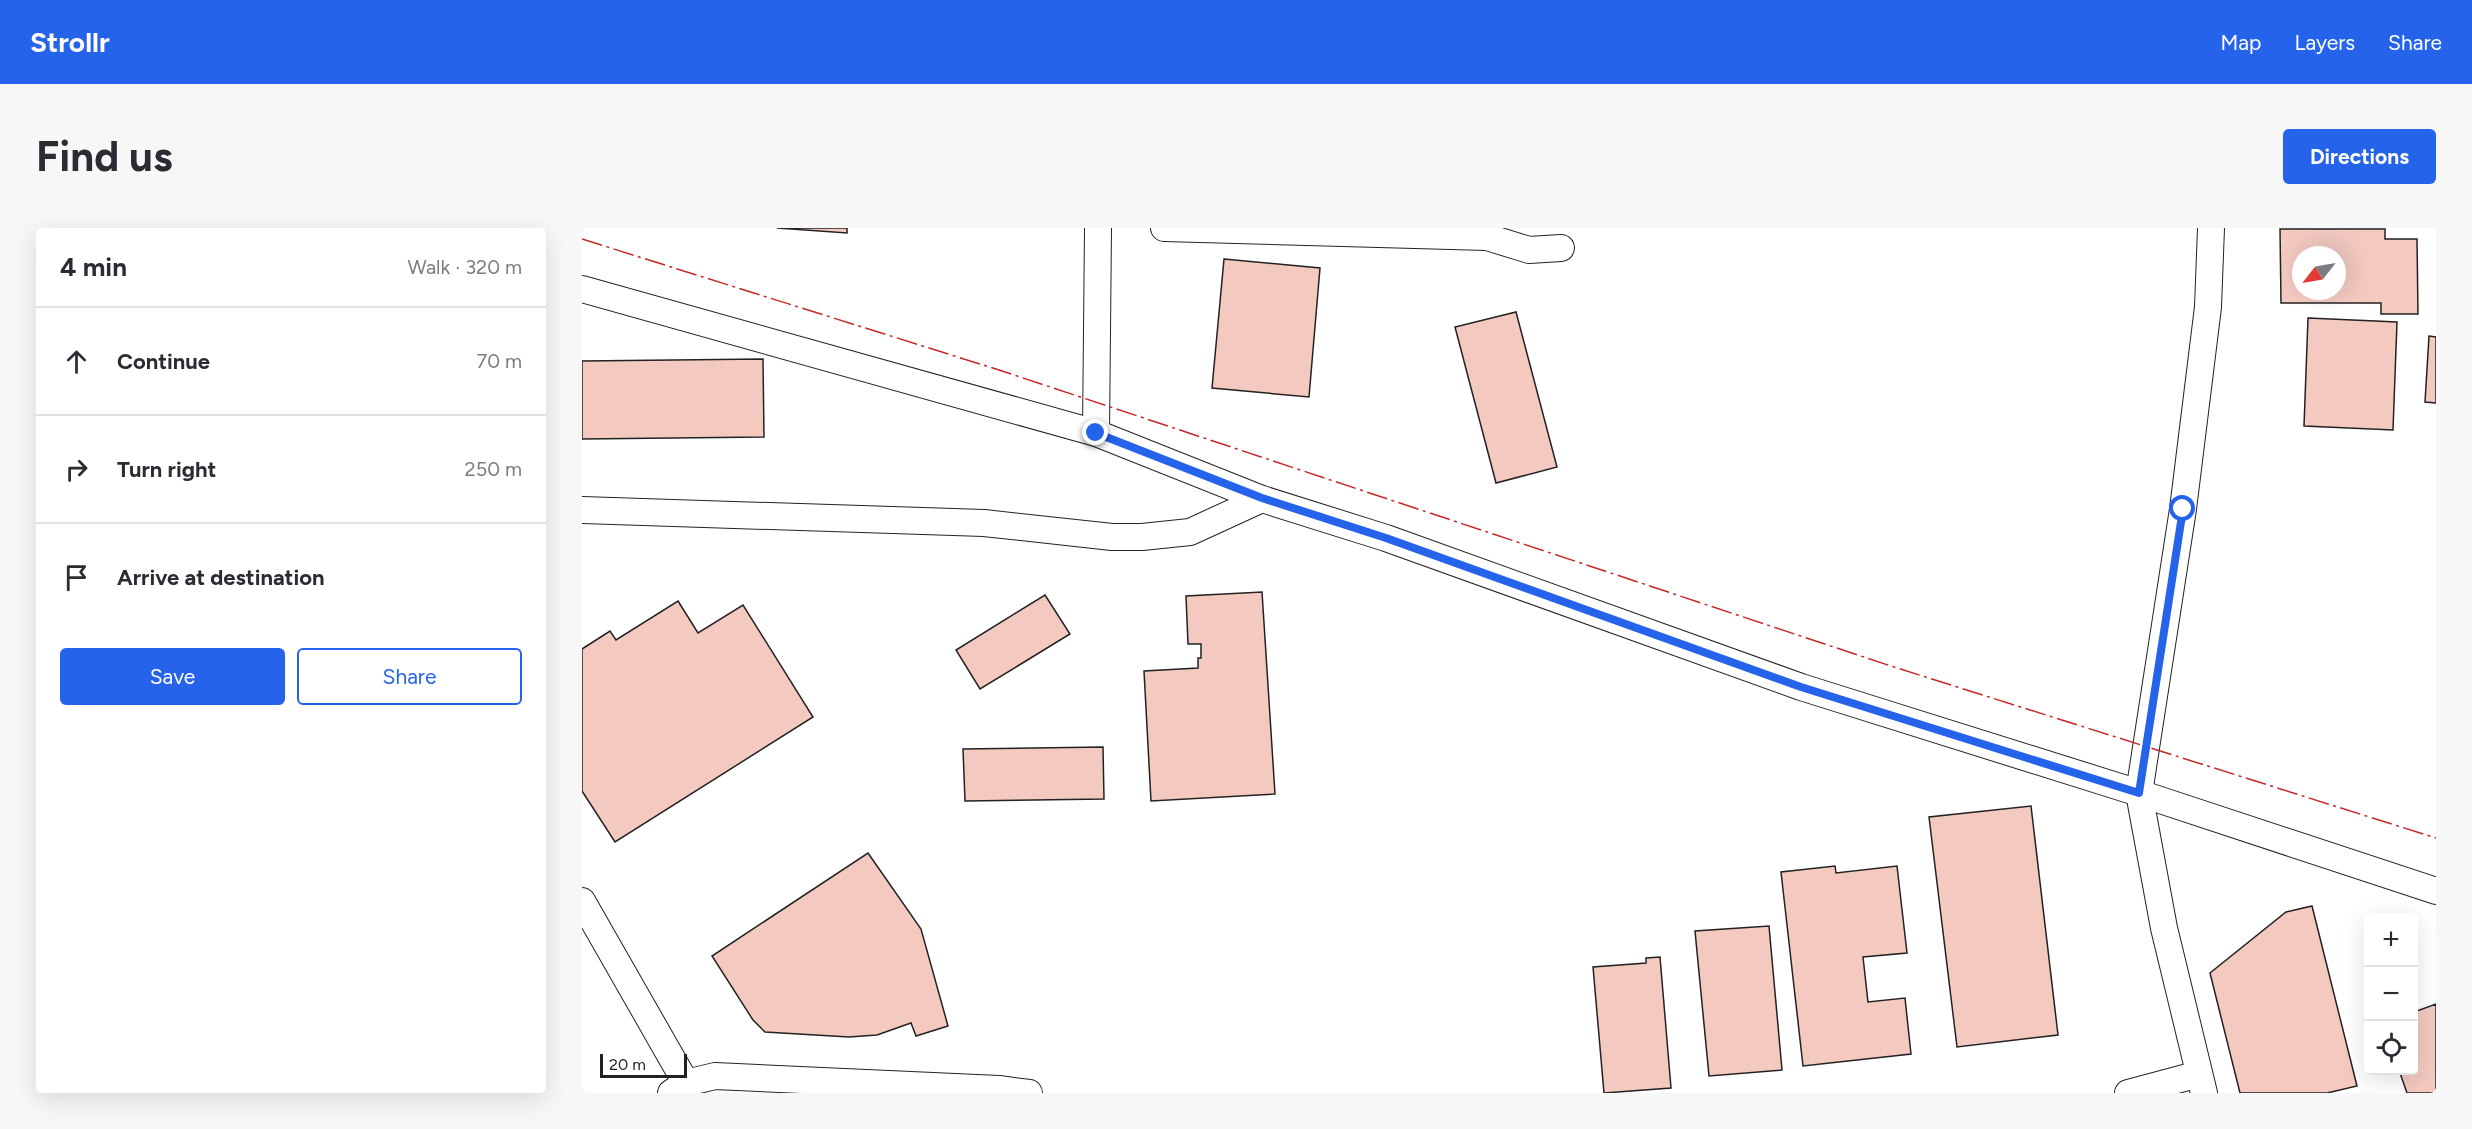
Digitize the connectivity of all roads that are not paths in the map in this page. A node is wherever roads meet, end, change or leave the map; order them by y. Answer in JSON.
{"nodes":[{"id":1,"x":1098,"y":228,"type":"edge"},
{"id":2,"x":1164,"y":228,"type":"edge"},
{"id":3,"x":2211,"y":228,"type":"edge"},
{"id":4,"x":1562,"y":248,"type":"dead end"},
{"id":5,"x":582,"y":289,"type":"edge"},
{"id":6,"x":1096,"y":433,"type":"junction"},
{"id":7,"x":1262,"y":498,"type":"junction"},
{"id":8,"x":582,"y":510,"type":"edge"},
{"id":9,"x":2139,"y":793,"type":"junction"},
{"id":10,"x":2436,"y":891,"type":"edge"},
{"id":11,"x":582,"y":901,"type":"edge"},
{"id":12,"x":2201,"y":1084,"type":"edge"},
{"id":13,"x":679,"y":1088,"type":"edge"},
{"id":14,"x":1029,"y":1093,"type":"edge"},
{"id":15,"x":2128,"y":1093,"type":"edge"}],
"edges":[{"from":1,"to":6,"type":"street"},
{"from":2,"to":4,"type":"street"},
{"from":3,"to":9,"type":"street"},
{"from":5,"to":6,"type":"street"},
{"from":6,"to":7,"type":"street"},
{"from":7,"to":8,"type":"street"},
{"from":7,"to":9,"type":"street"},
{"from":9,"to":10,"type":"street"},
{"from":9,"to":12,"type":"street"},
{"from":11,"to":13,"type":"street"},
{"from":12,"to":15,"type":"street"},
{"from":13,"to":14,"type":"street"}]}
